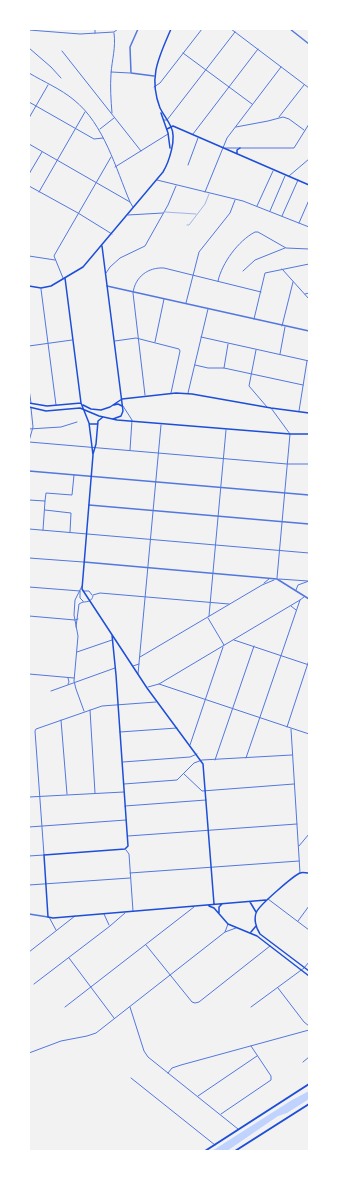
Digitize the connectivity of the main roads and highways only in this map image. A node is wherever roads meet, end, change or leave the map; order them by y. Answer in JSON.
{"nodes":[{"id":1,"x":171,"y":29,"type":"edge"},
{"id":2,"x":160,"y":108,"type":"junction"},
{"id":3,"x":172,"y":127,"type":"junction"},
{"id":4,"x":167,"y":129,"type":"junction"},
{"id":5,"x":240,"y":148,"type":"road end"},
{"id":6,"x":170,"y":150,"type":"junction"},
{"id":7,"x":237,"y":154,"type":"junction"},
{"id":8,"x":309,"y":185,"type":"edge"},
{"id":9,"x":103,"y":245,"type":"junction"},
{"id":10,"x":98,"y":251,"type":"junction"},
{"id":11,"x":103,"y":254,"type":"junction"},
{"id":12,"x":64,"y":279,"type":"junction"},
{"id":13,"x":29,"y":286,"type":"edge"},
{"id":14,"x":122,"y":399,"type":"junction"},
{"id":15,"x":30,"y":403,"type":"edge"},
{"id":16,"x":81,"y":403,"type":"junction"},
{"id":17,"x":112,"y":406,"type":"junction"},
{"id":18,"x":123,"y":406,"type":"junction"},
{"id":19,"x":30,"y":407,"type":"edge"},
{"id":20,"x":85,"y":410,"type":"junction"},
{"id":21,"x":309,"y":413,"type":"edge"},
{"id":22,"x":102,"y":417,"type":"junction"},
{"id":23,"x":113,"y":419,"type":"junction"},
{"id":24,"x":90,"y":424,"type":"junction"},
{"id":25,"x":98,"y":424,"type":"junction"},
{"id":26,"x":309,"y":434,"type":"edge"},
{"id":27,"x":93,"y":454,"type":"junction"},
{"id":28,"x":111,"y":633,"type":"junction"},
{"id":29,"x":112,"y":640,"type":"junction"},
{"id":30,"x":118,"y":645,"type":"junction"},
{"id":31,"x":114,"y":647,"type":"junction"},
{"id":32,"x":309,"y":873,"type":"edge"},
{"id":33,"x":267,"y":899,"type":"junction"},
{"id":34,"x":249,"y":902,"type":"junction"},
{"id":35,"x":214,"y":904,"type":"junction"},
{"id":36,"x":222,"y":904,"type":"junction"},
{"id":37,"x":209,"y":906,"type":"junction"},
{"id":38,"x":256,"y":912,"type":"junction"},
{"id":39,"x":219,"y":915,"type":"junction"},
{"id":40,"x":256,"y":926,"type":"junction"},
{"id":41,"x":250,"y":932,"type":"junction"},
{"id":42,"x":309,"y":971,"type":"edge"},
{"id":43,"x":309,"y":976,"type":"edge"},
{"id":44,"x":309,"y":1084,"type":"edge"},
{"id":45,"x":309,"y":1104,"type":"edge"},
{"id":46,"x":205,"y":1151,"type":"edge"},
{"id":47,"x":235,"y":1151,"type":"edge"}],
"edges":[{"from":1,"to":2,"type":"main road"},
{"from":2,"to":3,"type":"main road"},
{"from":2,"to":4,"type":"main road"},
{"from":3,"to":4,"type":"main road"},
{"from":3,"to":6,"type":"main road"},
{"from":3,"to":7,"type":"main road"},
{"from":4,"to":6,"type":"main road"},
{"from":5,"to":7,"type":"main road"},
{"from":6,"to":9,"type":"main road"},
{"from":7,"to":8,"type":"main road"},
{"from":9,"to":10,"type":"main road"},
{"from":9,"to":11,"type":"main road"},
{"from":10,"to":11,"type":"main road"},
{"from":10,"to":12,"type":"main road"},
{"from":11,"to":14,"type":"main road"},
{"from":12,"to":13,"type":"main road"},
{"from":12,"to":16,"type":"main road"},
{"from":14,"to":17,"type":"main road"},
{"from":14,"to":18,"type":"main road"},
{"from":14,"to":21,"type":"main road"},
{"from":15,"to":16,"type":"main road"},
{"from":16,"to":17,"type":"main road"},
{"from":16,"to":20,"type":"main road"},
{"from":17,"to":18,"type":"main road"},
{"from":18,"to":23,"type":"main road"},
{"from":19,"to":20,"type":"main road"},
{"from":20,"to":22,"type":"main road"},
{"from":20,"to":24,"type":"main road"},
{"from":22,"to":23,"type":"main road"},
{"from":22,"to":25,"type":"main road"},
{"from":23,"to":26,"type":"main road"},
{"from":24,"to":25,"type":"main road"},
{"from":24,"to":27,"type":"main road"},
{"from":25,"to":27,"type":"main road"},
{"from":27,"to":28,"type":"main road"},
{"from":28,"to":29,"type":"main road"},
{"from":28,"to":30,"type":"main road"},
{"from":29,"to":30,"type":"main road"},
{"from":29,"to":31,"type":"main road"},
{"from":30,"to":31,"type":"main road"},
{"from":30,"to":35,"type":"main road"},
{"from":31,"to":37,"type":"main road"},
{"from":32,"to":33,"type":"main road"},
{"from":33,"to":34,"type":"main road"},
{"from":33,"to":38,"type":"main road"},
{"from":34,"to":36,"type":"main road"},
{"from":34,"to":38,"type":"main road"},
{"from":35,"to":36,"type":"main road"},
{"from":35,"to":37,"type":"main road"},
{"from":36,"to":39,"type":"main road"},
{"from":37,"to":39,"type":"main road"},
{"from":38,"to":40,"type":"main road"},
{"from":39,"to":41,"type":"main road"},
{"from":40,"to":41,"type":"main road"},
{"from":40,"to":42,"type":"main road"},
{"from":41,"to":43,"type":"main road"},
{"from":44,"to":46,"type":"highway"},
{"from":45,"to":47,"type":"highway"}]}
